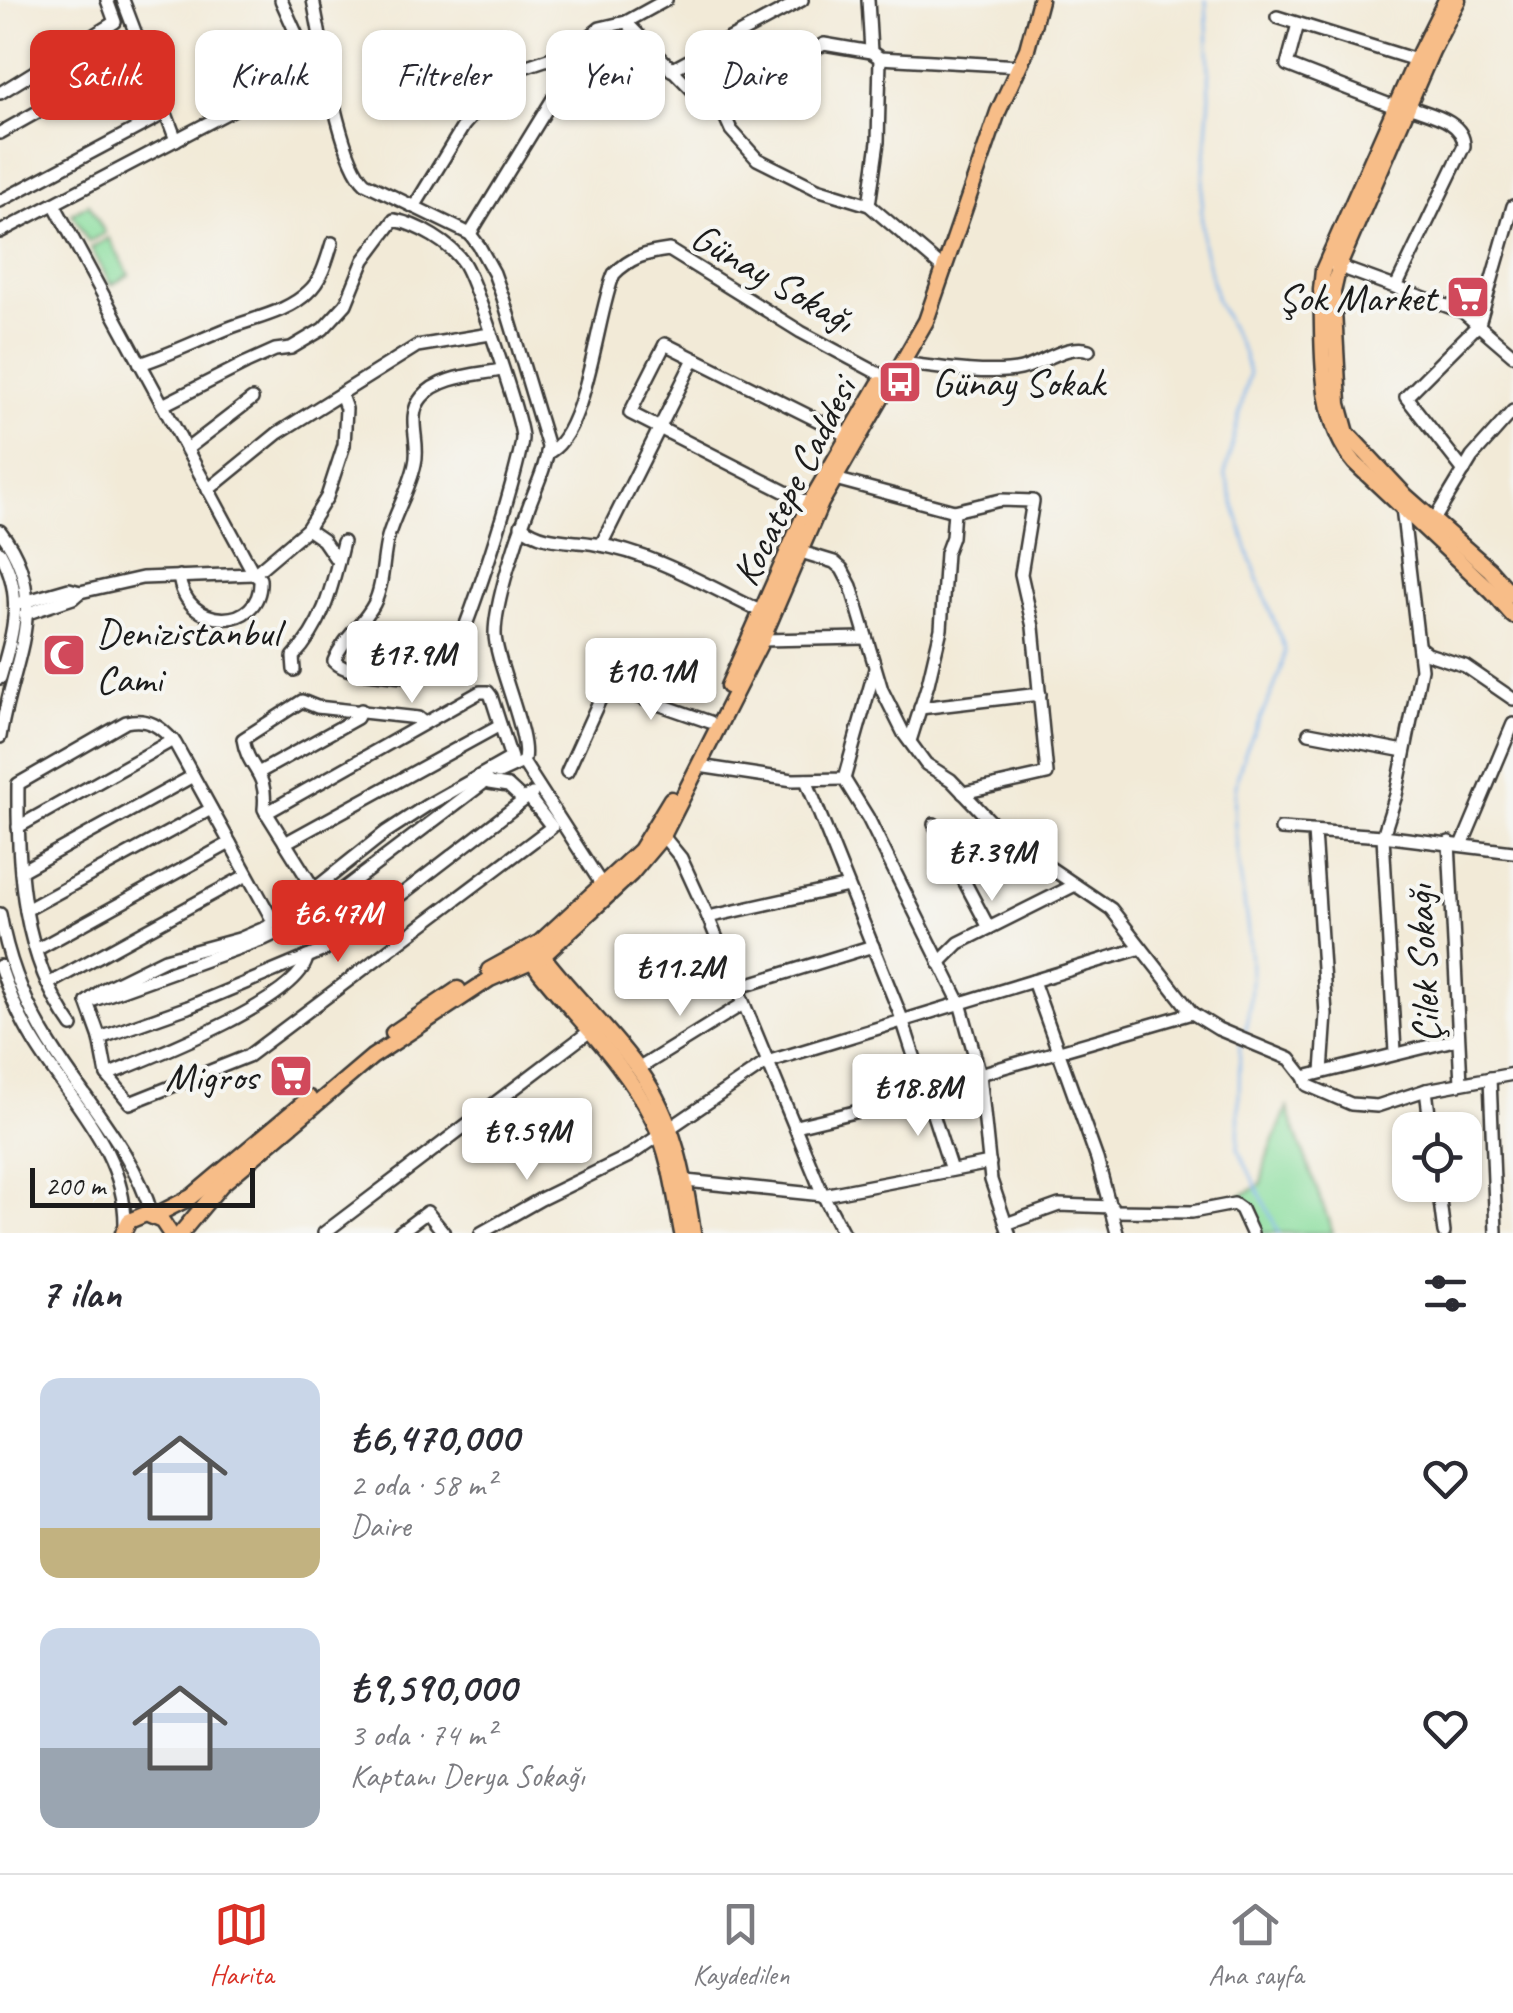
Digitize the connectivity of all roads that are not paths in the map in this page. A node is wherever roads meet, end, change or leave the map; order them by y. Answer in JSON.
{"nodes":[{"id":1,"x":107,"y":0,"type":"edge"},
{"id":2,"x":123,"y":0,"type":"edge"},
{"id":3,"x":281,"y":0,"type":"edge"},
{"id":4,"x":313,"y":0,"type":"edge"},
{"id":5,"x":666,"y":0,"type":"edge"},
{"id":6,"x":802,"y":0,"type":"edge"},
{"id":7,"x":868,"y":0,"type":"edge"},
{"id":8,"x":1040,"y":0,"type":"edge"},
{"id":9,"x":1446,"y":1,"type":"edge"},
{"id":10,"x":1278,"y":17,"type":"dead end"},
{"id":11,"x":626,"y":22,"type":"junction"},
{"id":12,"x":1298,"y":24,"type":"junction"},
{"id":13,"x":295,"y":30,"type":"edge"},
{"id":14,"x":320,"y":30,"type":"edge"},
{"id":15,"x":598,"y":30,"type":"edge"},
{"id":16,"x":821,"y":46,"type":"edge"},
{"id":17,"x":875,"y":55,"type":"junction"},
{"id":18,"x":546,"y":60,"type":"edge"},
{"id":19,"x":1416,"y":60,"type":"junction"},
{"id":20,"x":1020,"y":66,"type":"junction"},
{"id":21,"x":672,"y":70,"type":"junction"},
{"id":22,"x":685,"y":83,"type":"edge"},
{"id":23,"x":0,"y":93,"type":"edge"},
{"id":24,"x":1401,"y":106,"type":"junction"},
{"id":25,"x":546,"y":110,"type":"edge"},
{"id":26,"x":214,"y":120,"type":"edge"},
{"id":27,"x":340,"y":120,"type":"edge"},
{"id":28,"x":727,"y":120,"type":"edge"},
{"id":29,"x":0,"y":133,"type":"edge"},
{"id":30,"x":176,"y":140,"type":"junction"},
{"id":31,"x":0,"y":202,"type":"edge"},
{"id":32,"x":54,"y":204,"type":"junction"},
{"id":33,"x":869,"y":205,"type":"junction"},
{"id":34,"x":1513,"y":206,"type":"edge"},
{"id":35,"x":414,"y":207,"type":"junction"},
{"id":36,"x":1510,"y":223,"type":"edge"},
{"id":37,"x":0,"y":232,"type":"edge"},
{"id":38,"x":470,"y":234,"type":"junction"},
{"id":39,"x":332,"y":243,"type":"dead end"},
{"id":40,"x":1333,"y":264,"type":"junction"},
{"id":41,"x":945,"y":270,"type":"junction"},
{"id":42,"x":1397,"y":286,"type":"junction"},
{"id":43,"x":934,"y":294,"type":"junction"},
{"id":44,"x":1480,"y":324,"type":"junction"},
{"id":45,"x":490,"y":334,"type":"junction"},
{"id":46,"x":1089,"y":350,"type":"dead end"},
{"id":47,"x":1513,"y":355,"type":"edge"},
{"id":48,"x":697,"y":360,"type":"junction"},
{"id":49,"x":901,"y":363,"type":"junction"},
{"id":50,"x":140,"y":364,"type":"junction"},
{"id":51,"x":501,"y":370,"type":"junction"},
{"id":52,"x":883,"y":376,"type":"junction"},
{"id":53,"x":341,"y":395,"type":"junction"},
{"id":54,"x":252,"y":398,"type":"dead end"},
{"id":55,"x":163,"y":405,"type":"junction"},
{"id":56,"x":1513,"y":411,"type":"edge"},
{"id":57,"x":660,"y":428,"type":"junction"},
{"id":58,"x":848,"y":436,"type":"junction"},
{"id":59,"x":186,"y":449,"type":"junction"},
{"id":60,"x":547,"y":453,"type":"junction"},
{"id":61,"x":1464,"y":470,"type":"junction"},
{"id":62,"x":836,"y":479,"type":"junction"},
{"id":63,"x":208,"y":490,"type":"junction"},
{"id":64,"x":810,"y":504,"type":"junction"},
{"id":65,"x":1402,"y":506,"type":"junction"},
{"id":66,"x":954,"y":511,"type":"junction"},
{"id":67,"x":1434,"y":520,"type":"junction"},
{"id":68,"x":522,"y":525,"type":"junction"},
{"id":69,"x":308,"y":529,"type":"junction"},
{"id":70,"x":0,"y":532,"type":"edge"},
{"id":71,"x":343,"y":542,"type":"dead end"},
{"id":72,"x":601,"y":545,"type":"junction"},
{"id":73,"x":796,"y":551,"type":"junction"},
{"id":74,"x":0,"y":552,"type":"edge"},
{"id":75,"x":338,"y":562,"type":"junction"},
{"id":76,"x":254,"y":574,"type":"junction"},
{"id":77,"x":178,"y":576,"type":"junction"},
{"id":78,"x":1505,"y":587,"type":"edge"},
{"id":79,"x":22,"y":608,"type":"junction"},
{"id":80,"x":762,"y":612,"type":"junction"},
{"id":81,"x":1513,"y":616,"type":"edge"},
{"id":82,"x":865,"y":638,"type":"junction"},
{"id":83,"x":762,"y":640,"type":"junction"},
{"id":84,"x":1419,"y":647,"type":"junction"},
{"id":85,"x":875,"y":668,"type":"junction"},
{"id":86,"x":294,"y":670,"type":"dead end"},
{"id":87,"x":0,"y":678,"type":"edge"},
{"id":88,"x":1040,"y":694,"type":"junction"},
{"id":89,"x":1513,"y":699,"type":"edge"},
{"id":90,"x":920,"y":708,"type":"junction"},
{"id":91,"x":360,"y":710,"type":"junction"},
{"id":92,"x":710,"y":722,"type":"junction"},
{"id":93,"x":424,"y":723,"type":"junction"},
{"id":94,"x":500,"y":725,"type":"junction"},
{"id":95,"x":1511,"y":731,"type":"edge"},
{"id":96,"x":1309,"y":734,"type":"dead end"},
{"id":97,"x":0,"y":737,"type":"edge"},
{"id":98,"x":173,"y":740,"type":"junction"},
{"id":99,"x":910,"y":741,"type":"junction"},
{"id":100,"x":1404,"y":750,"type":"junction"},
{"id":101,"x":523,"y":762,"type":"junction"},
{"id":102,"x":699,"y":766,"type":"junction"},
{"id":103,"x":568,"y":772,"type":"dead end"},
{"id":104,"x":258,"y":773,"type":"junction"},
{"id":105,"x":486,"y":775,"type":"junction"},
{"id":106,"x":193,"y":776,"type":"junction"},
{"id":107,"x":844,"y":779,"type":"junction"},
{"id":108,"x":806,"y":780,"type":"junction"},
{"id":109,"x":963,"y":793,"type":"junction"},
{"id":110,"x":530,"y":794,"type":"junction"},
{"id":111,"x":211,"y":809,"type":"junction"},
{"id":112,"x":266,"y":813,"type":"junction"},
{"id":113,"x":934,"y":824,"type":"dead end"},
{"id":114,"x":18,"y":827,"type":"junction"},
{"id":115,"x":1282,"y":830,"type":"dead end"},
{"id":116,"x":1314,"y":832,"type":"junction"},
{"id":117,"x":663,"y":836,"type":"junction"},
{"id":118,"x":1383,"y":836,"type":"junction"},
{"id":119,"x":230,"y":843,"type":"junction"},
{"id":120,"x":285,"y":843,"type":"junction"},
{"id":121,"x":1455,"y":844,"type":"junction"},
{"id":122,"x":1513,"y":852,"type":"edge"},
{"id":123,"x":20,"y":871,"type":"junction"},
{"id":124,"x":247,"y":875,"type":"junction"},
{"id":125,"x":1075,"y":885,"type":"junction"},
{"id":126,"x":848,"y":886,"type":"junction"},
{"id":127,"x":606,"y":889,"type":"junction"},
{"id":128,"x":314,"y":890,"type":"junction"},
{"id":129,"x":326,"y":905,"type":"junction"},
{"id":130,"x":26,"y":910,"type":"junction"},
{"id":131,"x":0,"y":914,"type":"edge"},
{"id":132,"x":708,"y":917,"type":"junction"},
{"id":133,"x":274,"y":922,"type":"junction"},
{"id":134,"x":989,"y":928,"type":"junction"},
{"id":135,"x":873,"y":946,"type":"junction"},
{"id":136,"x":1141,"y":948,"type":"junction"},
{"id":137,"x":36,"y":950,"type":"junction"},
{"id":138,"x":537,"y":955,"type":"junction"},
{"id":139,"x":307,"y":957,"type":"junction"},
{"id":140,"x":939,"y":962,"type":"junction"},
{"id":141,"x":0,"y":966,"type":"edge"},
{"id":142,"x":1033,"y":980,"type":"junction"},
{"id":143,"x":48,"y":984,"type":"junction"},
{"id":144,"x":736,"y":988,"type":"junction"},
{"id":145,"x":87,"y":1002,"type":"junction"},
{"id":146,"x":960,"y":1003,"type":"junction"},
{"id":147,"x":743,"y":1004,"type":"junction"},
{"id":148,"x":1192,"y":1012,"type":"junction"},
{"id":149,"x":902,"y":1019,"type":"junction"},
{"id":150,"x":72,"y":1026,"type":"dead end"},
{"id":151,"x":590,"y":1031,"type":"junction"},
{"id":152,"x":100,"y":1038,"type":"junction"},
{"id":153,"x":1458,"y":1040,"type":"junction"},
{"id":154,"x":1396,"y":1052,"type":"junction"},
{"id":155,"x":1059,"y":1054,"type":"junction"},
{"id":156,"x":767,"y":1062,"type":"junction"},
{"id":157,"x":638,"y":1069,"type":"junction"},
{"id":158,"x":1322,"y":1072,"type":"junction"},
{"id":159,"x":980,"y":1074,"type":"junction"},
{"id":160,"x":1513,"y":1074,"type":"edge"},
{"id":161,"x":107,"y":1075,"type":"junction"},
{"id":162,"x":1304,"y":1076,"type":"junction"},
{"id":163,"x":1490,"y":1078,"type":"junction"},
{"id":164,"x":1460,"y":1083,"type":"junction"},
{"id":165,"x":1426,"y":1090,"type":"junction"},
{"id":166,"x":925,"y":1095,"type":"junction"},
{"id":167,"x":1429,"y":1112,"type":"edge"},
{"id":168,"x":796,"y":1126,"type":"junction"},
{"id":169,"x":664,"y":1130,"type":"junction"},
{"id":170,"x":990,"y":1163,"type":"junction"},
{"id":171,"x":951,"y":1170,"type":"junction"},
{"id":172,"x":686,"y":1181,"type":"junction"},
{"id":173,"x":145,"y":1190,"type":"junction"},
{"id":174,"x":823,"y":1195,"type":"junction"},
{"id":175,"x":1440,"y":1202,"type":"edge"},
{"id":176,"x":171,"y":1207,"type":"junction"},
{"id":177,"x":1112,"y":1209,"type":"junction"},
{"id":178,"x":153,"y":1216,"type":"junction"},
{"id":179,"x":1008,"y":1229,"type":"edge"},
{"id":180,"x":124,"y":1230,"type":"edge"},
{"id":181,"x":170,"y":1233,"type":"edge"},
{"id":182,"x":181,"y":1233,"type":"edge"},
{"id":183,"x":324,"y":1233,"type":"edge"},
{"id":184,"x":399,"y":1233,"type":"edge"},
{"id":185,"x":444,"y":1233,"type":"edge"},
{"id":186,"x":481,"y":1233,"type":"edge"},
{"id":187,"x":682,"y":1233,"type":"edge"},
{"id":188,"x":693,"y":1233,"type":"edge"},
{"id":189,"x":842,"y":1233,"type":"edge"},
{"id":190,"x":1117,"y":1233,"type":"edge"},
{"id":191,"x":1252,"y":1233,"type":"edge"},
{"id":192,"x":1444,"y":1233,"type":"edge"},
{"id":193,"x":1496,"y":1233,"type":"edge"}],
"edges":[{"from":1,"to":23,"type":"street"},
{"from":2,"to":30,"type":"street"},
{"from":3,"to":13,"type":"street"},
{"from":4,"to":14,"type":"street"},
{"from":5,"to":11,"type":"street"},
{"from":6,"to":21,"type":"street"},
{"from":7,"to":17,"type":"street"},
{"from":8,"to":20,"type":"main road","name":"Kocatepe Caddesi"},
{"from":9,"to":19,"type":"main road"},
{"from":9,"to":24,"type":"main road"},
{"from":10,"to":12,"type":"street"},
{"from":11,"to":15,"type":"street"},
{"from":11,"to":21,"type":"street"},
{"from":12,"to":19,"type":"street"},
{"from":12,"to":24,"type":"street"},
{"from":16,"to":17,"type":"street"},
{"from":17,"to":20,"type":"street"},
{"from":17,"to":33,"type":"street"},
{"from":18,"to":35,"type":"street"},
{"from":19,"to":24,"type":"main road"},
{"from":20,"to":41,"type":"main road","name":"Kocatepe Caddesi"},
{"from":21,"to":22,"type":"street"},
{"from":24,"to":40,"type":"main road"},
{"from":24,"to":42,"type":"street"},
{"from":25,"to":38,"type":"street"},
{"from":26,"to":30,"type":"street"},
{"from":27,"to":35,"type":"street"},
{"from":28,"to":33,"type":"street"},
{"from":29,"to":31,"type":"street"},
{"from":30,"to":32,"type":"street"},
{"from":32,"to":37,"type":"street"},
{"from":32,"to":50,"type":"street"},
{"from":33,"to":41,"type":"street"},
{"from":34,"to":36,"type":"street"},
{"from":35,"to":38,"type":"street"},
{"from":36,"to":44,"type":"street"},
{"from":38,"to":60,"type":"street"},
{"from":39,"to":50,"type":"street"},
{"from":40,"to":42,"type":"street"},
{"from":40,"to":65,"type":"main road"},
{"from":40,"to":67,"type":"main road"},
{"from":41,"to":43,"type":"main road","name":"Kocatepe Caddesi"},
{"from":42,"to":44,"type":"street"},
{"from":43,"to":49,"type":"main road","name":"Kocatepe Caddesi"},
{"from":43,"to":52,"type":"main road","name":"Kocatepe Caddesi"},
{"from":44,"to":47,"type":"street"},
{"from":44,"to":61,"type":"street"},
{"from":45,"to":51,"type":"street"},
{"from":45,"to":53,"type":"street"},
{"from":45,"to":55,"type":"street"},
{"from":46,"to":49,"type":"street"},
{"from":48,"to":57,"type":"street"},
{"from":48,"to":57,"type":"street"},
{"from":48,"to":58,"type":"street"},
{"from":49,"to":62,"type":"main road","name":"Kocatepe Caddesi"},
{"from":50,"to":55,"type":"street"},
{"from":51,"to":51,"type":"street"},
{"from":52,"to":58,"type":"main road","name":"Kocatepe Caddesi"},
{"from":52,"to":60,"type":"street","name":"Günay Sokağı"},
{"from":53,"to":63,"type":"street"},
{"from":53,"to":69,"type":"street"},
{"from":54,"to":59,"type":"street"},
{"from":55,"to":59,"type":"street"},
{"from":56,"to":61,"type":"street"},
{"from":57,"to":64,"type":"street"},
{"from":57,"to":72,"type":"street"},
{"from":58,"to":64,"type":"main road","name":"Kocatepe Caddesi"},
{"from":59,"to":63,"type":"street"},
{"from":60,"to":68,"type":"street"},
{"from":61,"to":67,"type":"street"},
{"from":62,"to":66,"type":"street"},
{"from":62,"to":73,"type":"main road","name":"Kocatepe Caddesi"},
{"from":63,"to":76,"type":"street"},
{"from":64,"to":73,"type":"main road","name":"Kocatepe Caddesi"},
{"from":65,"to":78,"type":"main road"},
{"from":65,"to":84,"type":"street"},
{"from":66,"to":88,"type":"street"},
{"from":66,"to":90,"type":"street"},
{"from":67,"to":78,"type":"main road"},
{"from":68,"to":72,"type":"street"},
{"from":68,"to":101,"type":"street"},
{"from":69,"to":75,"type":"street"},
{"from":69,"to":76,"type":"street"},
{"from":70,"to":79,"type":"street"},
{"from":71,"to":75,"type":"street"},
{"from":72,"to":80,"type":"street"},
{"from":73,"to":80,"type":"main road","name":"Kocatepe Caddesi"},
{"from":73,"to":82,"type":"street"},
{"from":73,"to":83,"type":"main road","name":"Kocatepe Caddesi"},
{"from":74,"to":79,"type":"street"},
{"from":75,"to":86,"type":"street"},
{"from":76,"to":77,"type":"street"},
{"from":76,"to":77,"type":"street"},
{"from":77,"to":79,"type":"street"},
{"from":78,"to":81,"type":"main road"},
{"from":79,"to":87,"type":"street"},
{"from":79,"to":97,"type":"street"},
{"from":80,"to":92,"type":"main road","name":"Kocatepe Caddesi"},
{"from":82,"to":83,"type":"street"},
{"from":82,"to":85,"type":"street"},
{"from":83,"to":102,"type":"main road","name":"Kocatepe Caddesi"},
{"from":84,"to":89,"type":"street"},
{"from":84,"to":100,"type":"street"},
{"from":85,"to":99,"type":"street"},
{"from":85,"to":107,"type":"street"},
{"from":88,"to":90,"type":"street"},
{"from":88,"to":109,"type":"street"},
{"from":90,"to":99,"type":"street"},
{"from":91,"to":93,"type":"street"},
{"from":91,"to":104,"type":"street"},
{"from":91,"to":104,"type":"street"},
{"from":92,"to":103,"type":"street"},
{"from":92,"to":127,"type":"main road","name":"Kocatepe Caddesi"},
{"from":93,"to":94,"type":"street"},
{"from":93,"to":112,"type":"street"},
{"from":94,"to":105,"type":"street"},
{"from":94,"to":120,"type":"street"},
{"from":95,"to":121,"type":"street"},
{"from":96,"to":100,"type":"street"},
{"from":98,"to":106,"type":"street"},
{"from":98,"to":114,"type":"street"},
{"from":98,"to":114,"type":"street"},
{"from":99,"to":109,"type":"street"},
{"from":100,"to":118,"type":"street"},
{"from":101,"to":105,"type":"street"},
{"from":101,"to":110,"type":"street"},
{"from":102,"to":108,"type":"street"},
{"from":102,"to":117,"type":"main road","name":"Kocatepe Caddesi"},
{"from":104,"to":112,"type":"street"},
{"from":105,"to":110,"type":"street"},
{"from":105,"to":128,"type":"street"},
{"from":105,"to":129,"type":"street"},
{"from":106,"to":111,"type":"street"},
{"from":106,"to":123,"type":"street"},
{"from":107,"to":108,"type":"street"},
{"from":107,"to":140,"type":"street"},
{"from":108,"to":126,"type":"street"},
{"from":109,"to":125,"type":"street"},
{"from":110,"to":127,"type":"street"},
{"from":110,"to":139,"type":"street"},
{"from":110,"to":161,"type":"street"},
{"from":111,"to":119,"type":"street"},
{"from":111,"to":130,"type":"street"},
{"from":112,"to":120,"type":"street"},
{"from":113,"to":134,"type":"street"},
{"from":114,"to":123,"type":"street"},
{"from":115,"to":116,"type":"street"},
{"from":116,"to":118,"type":"street"},
{"from":116,"to":158,"type":"street"},
{"from":117,"to":127,"type":"main road","name":"Kocatepe Caddesi"},
{"from":117,"to":132,"type":"street"},
{"from":118,"to":121,"type":"street"},
{"from":118,"to":154,"type":"street"},
{"from":119,"to":124,"type":"street"},
{"from":119,"to":137,"type":"street"},
{"from":120,"to":128,"type":"street"},
{"from":121,"to":122,"type":"street"},
{"from":121,"to":153,"type":"street","name":"Çilek Sokağı"},
{"from":123,"to":130,"type":"street"},
{"from":124,"to":133,"type":"street"},
{"from":124,"to":143,"type":"street"},
{"from":125,"to":134,"type":"street"},
{"from":125,"to":136,"type":"street"},
{"from":126,"to":132,"type":"street"},
{"from":126,"to":135,"type":"street"},
{"from":127,"to":138,"type":"main road","name":"Kocatepe Caddesi"},
{"from":128,"to":129,"type":"street"},
{"from":128,"to":133,"type":"street"},
{"from":129,"to":145,"type":"street"},
{"from":130,"to":137,"type":"street"},
{"from":131,"to":173,"type":"street"},
{"from":132,"to":144,"type":"street"},
{"from":133,"to":145,"type":"street"},
{"from":134,"to":140,"type":"street"},
{"from":135,"to":144,"type":"street"},
{"from":135,"to":149,"type":"street"},
{"from":136,"to":142,"type":"street"},
{"from":136,"to":148,"type":"street"},
{"from":137,"to":143,"type":"street"},
{"from":138,"to":151,"type":"main road"},
{"from":138,"to":157,"type":"main road"},
{"from":138,"to":176,"type":"main road","name":"Kocatepe Caddesi"},
{"from":138,"to":182,"type":"main road","name":"Kocatepe Caddesi"},
{"from":139,"to":152,"type":"street"},
{"from":139,"to":161,"type":"street"},
{"from":140,"to":146,"type":"street"},
{"from":141,"to":180,"type":"street"},
{"from":142,"to":146,"type":"street"},
{"from":142,"to":155,"type":"street"},
{"from":143,"to":150,"type":"street"},
{"from":144,"to":147,"type":"street"},
{"from":145,"to":152,"type":"street"},
{"from":146,"to":149,"type":"street"},
{"from":146,"to":159,"type":"street"},
{"from":147,"to":156,"type":"street"},
{"from":147,"to":157,"type":"street"},
{"from":148,"to":155,"type":"street"},
{"from":148,"to":162,"type":"street"},
{"from":149,"to":156,"type":"street"},
{"from":149,"to":166,"type":"street"},
{"from":151,"to":169,"type":"main road"},
{"from":151,"to":183,"type":"street"},
{"from":152,"to":161,"type":"street"},
{"from":153,"to":154,"type":"street"},
{"from":153,"to":164,"type":"street","name":"Çilek Sokağı"},
{"from":154,"to":158,"type":"street"},
{"from":155,"to":159,"type":"street"},
{"from":155,"to":177,"type":"street"},
{"from":156,"to":168,"type":"street"},
{"from":156,"to":169,"type":"street"},
{"from":157,"to":169,"type":"main road"},
{"from":158,"to":162,"type":"street"},
{"from":159,"to":170,"type":"street"},
{"from":160,"to":163,"type":"street"},
{"from":162,"to":165,"type":"street"},
{"from":163,"to":164,"type":"street"},
{"from":163,"to":193,"type":"street"},
{"from":164,"to":165,"type":"street"},
{"from":165,"to":167,"type":"street"},
{"from":166,"to":168,"type":"street"},
{"from":166,"to":171,"type":"street"},
{"from":168,"to":174,"type":"street"},
{"from":169,"to":172,"type":"main road"},
{"from":169,"to":186,"type":"street"},
{"from":169,"to":187,"type":"main road"},
{"from":170,"to":171,"type":"street"},
{"from":170,"to":179,"type":"street"},
{"from":171,"to":174,"type":"street"},
{"from":172,"to":174,"type":"street"},
{"from":172,"to":188,"type":"main road"},
{"from":173,"to":176,"type":"street"},
{"from":173,"to":178,"type":"street"},
{"from":174,"to":189,"type":"street"},
{"from":175,"to":192,"type":"street"},
{"from":176,"to":178,"type":"main road","name":"Kocatepe Caddesi"},
{"from":177,"to":179,"type":"street"},
{"from":177,"to":190,"type":"street"},
{"from":177,"to":191,"type":"street"},
{"from":178,"to":180,"type":"main road","name":"Kocatepe Caddesi"},
{"from":178,"to":181,"type":"main road"},
{"from":184,"to":185,"type":"street"}]}
